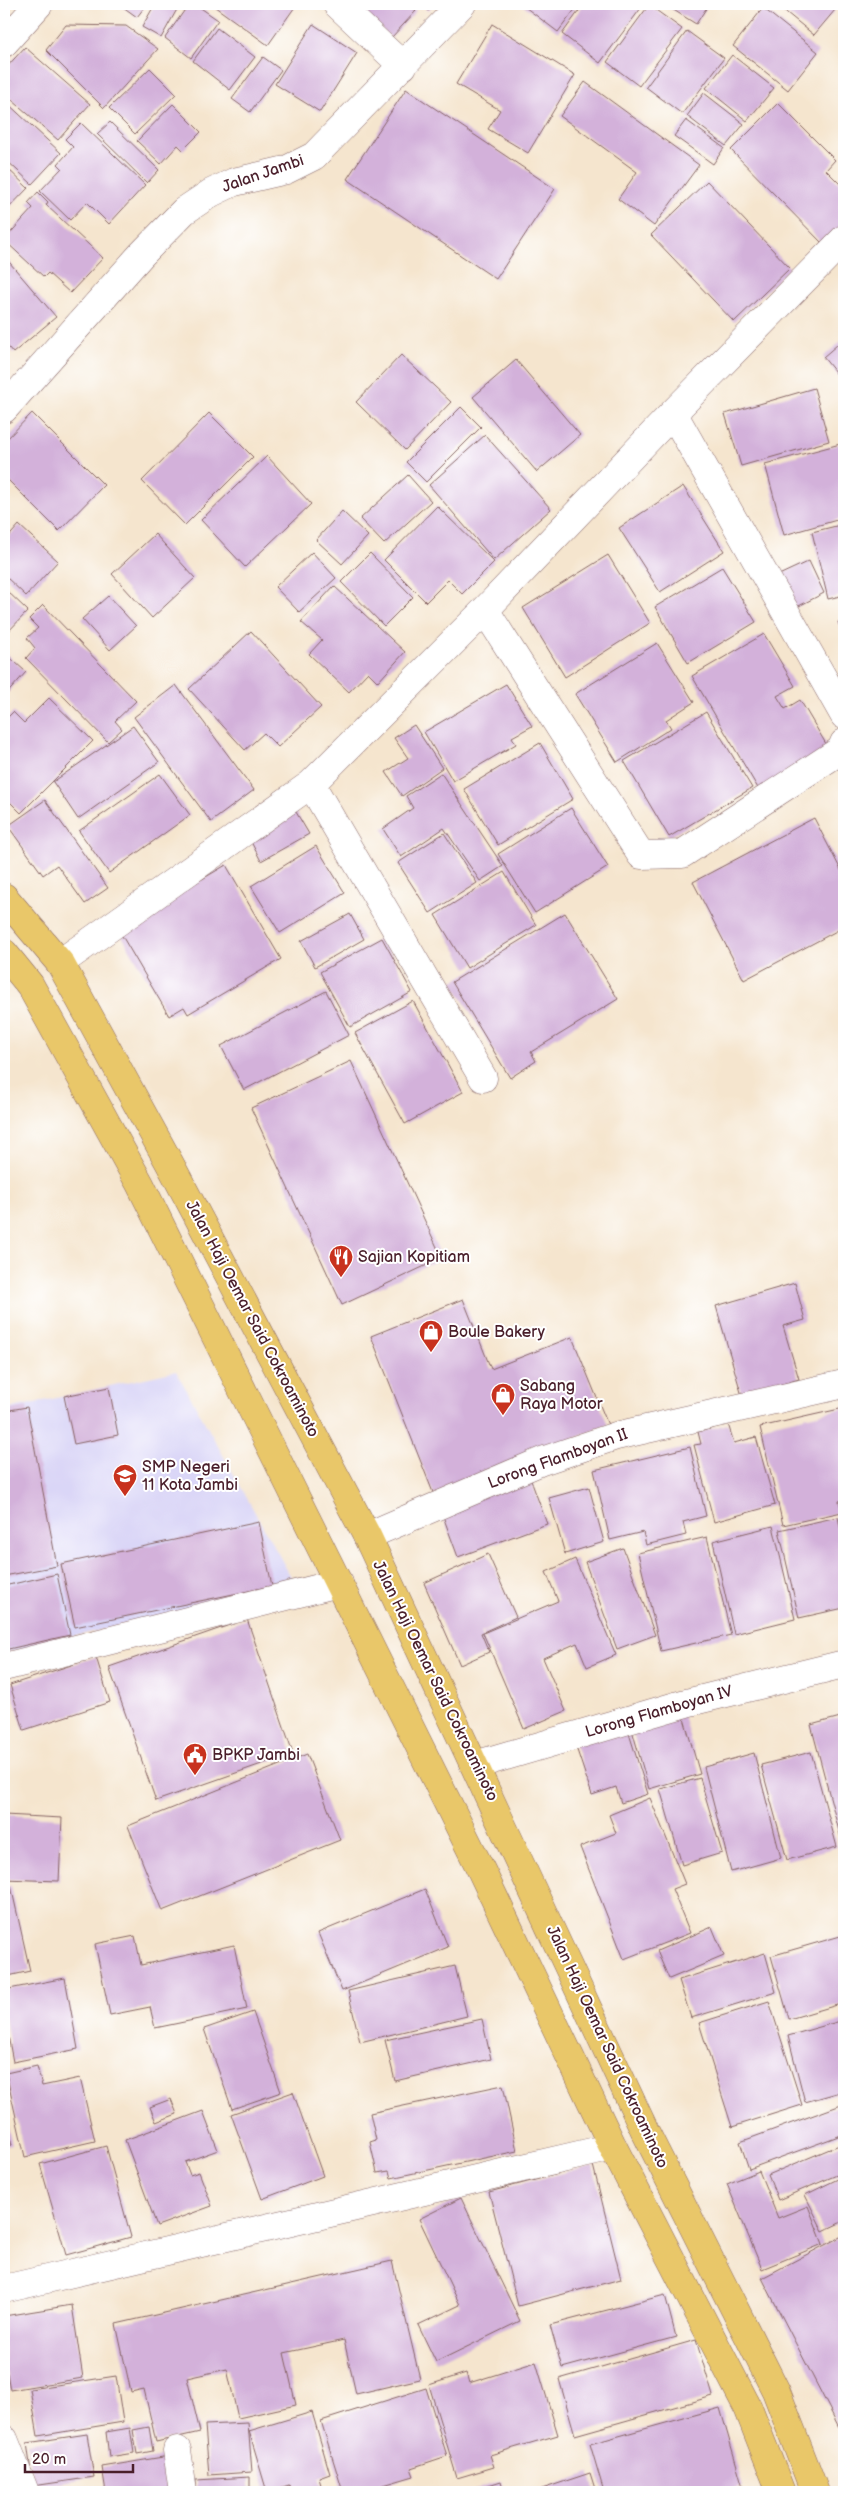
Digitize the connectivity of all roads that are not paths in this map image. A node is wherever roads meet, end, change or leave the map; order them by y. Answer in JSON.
{"nodes":[{"id":1,"x":39,"y":4,"type":"edge"},
{"id":2,"x":338,"y":4,"type":"edge"},
{"id":3,"x":462,"y":4,"type":"edge"},
{"id":4,"x":4,"y":43,"type":"edge"},
{"id":5,"x":403,"y":66,"type":"junction"},
{"id":6,"x":844,"y":239,"type":"edge"},
{"id":7,"x":4,"y":409,"type":"edge"},
{"id":8,"x":673,"y":413,"type":"junction"},
{"id":9,"x":485,"y":610,"type":"junction"},
{"id":10,"x":844,"y":715,"type":"edge"},
{"id":11,"x":844,"y":743,"type":"edge"},
{"id":12,"x":311,"y":784,"type":"junction"},
{"id":13,"x":4,"y":897,"type":"edge"},
{"id":14,"x":4,"y":953,"type":"edge"},
{"id":15,"x":60,"y":963,"type":"junction"},
{"id":16,"x":483,"y":1078,"type":"dead end"},
{"id":17,"x":170,"y":1164,"type":"junction"},
{"id":18,"x":140,"y":1184,"type":"junction"},
{"id":19,"x":844,"y":1384,"type":"edge"},
{"id":20,"x":367,"y":1536,"type":"junction"},
{"id":21,"x":379,"y":1567,"type":"junction"},
{"id":22,"x":340,"y":1583,"type":"junction"},
{"id":23,"x":844,"y":1664,"type":"edge"},
{"id":24,"x":4,"y":1667,"type":"edge"},
{"id":25,"x":476,"y":1765,"type":"junction"},
{"id":26,"x":517,"y":1856,"type":"junction"},
{"id":27,"x":481,"y":1870,"type":"junction"},
{"id":28,"x":613,"y":2147,"type":"junction"},
{"id":29,"x":4,"y":2289,"type":"edge"},
{"id":30,"x":4,"y":2440,"type":"edge"},
{"id":31,"x":177,"y":2450,"type":"dead end"},
{"id":32,"x":25,"y":2492,"type":"edge"},
{"id":33,"x":183,"y":2492,"type":"edge"},
{"id":34,"x":781,"y":2492,"type":"edge"},
{"id":35,"x":815,"y":2492,"type":"edge"}],
"edges":[{"from":1,"to":4,"type":"street"},
{"from":2,"to":5,"type":"street"},
{"from":3,"to":5,"type":"street","name":"Jalan Jambi"},
{"from":5,"to":7,"type":"street","name":"Jalan Jambi"},
{"from":6,"to":8,"type":"street"},
{"from":8,"to":9,"type":"street"},
{"from":8,"to":10,"type":"street"},
{"from":9,"to":11,"type":"street"},
{"from":9,"to":12,"type":"street"},
{"from":12,"to":15,"type":"street"},
{"from":12,"to":16,"type":"street"},
{"from":13,"to":15,"type":"main road","name":"Jalan Haji Oemar Said Cokroaminoto"},
{"from":14,"to":18,"type":"main road"},
{"from":15,"to":17,"type":"main road","name":"Jalan Haji Oemar Said Cokroaminoto"},
{"from":17,"to":18,"type":"main road"},
{"from":17,"to":20,"type":"main road","name":"Jalan Haji Oemar Said Cokroaminoto"},
{"from":18,"to":22,"type":"main road"},
{"from":19,"to":20,"type":"street","name":"Lorong Flamboyan II"},
{"from":20,"to":21,"type":"main road","name":"Jalan Haji Oemar Said Cokroaminoto"},
{"from":21,"to":22,"type":"main road"},
{"from":21,"to":25,"type":"main road","name":"Jalan Haji Oemar Said Cokroaminoto"},
{"from":22,"to":24,"type":"street"},
{"from":22,"to":27,"type":"main road"},
{"from":23,"to":25,"type":"street","name":"Lorong Flamboyan IV"},
{"from":25,"to":26,"type":"main road","name":"Jalan Haji Oemar Said Cokroaminoto"},
{"from":26,"to":27,"type":"main road"},
{"from":26,"to":35,"type":"main road","name":"Jalan Haji Oemar Said Cokroaminoto"},
{"from":27,"to":28,"type":"main road"},
{"from":28,"to":29,"type":"street"},
{"from":28,"to":34,"type":"main road"},
{"from":30,"to":32,"type":"street"},
{"from":31,"to":33,"type":"street"}]}
